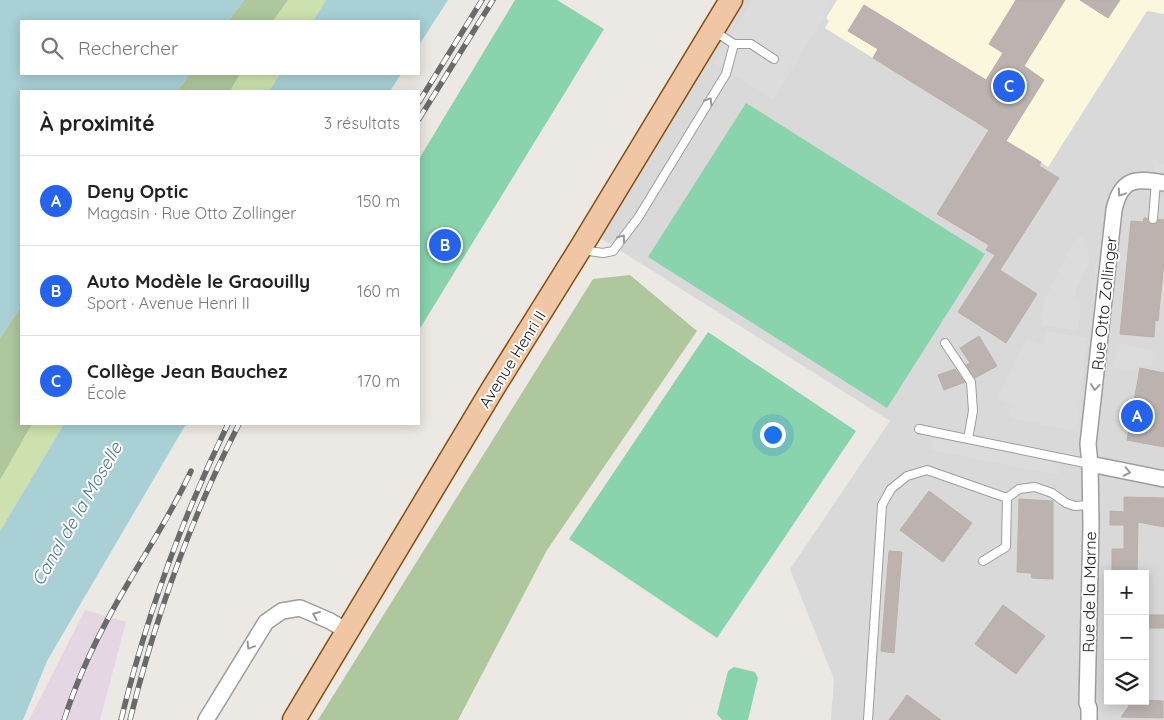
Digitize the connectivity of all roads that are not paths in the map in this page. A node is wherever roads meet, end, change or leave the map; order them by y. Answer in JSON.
{"nodes":[{"id":1,"x":731,"y":0,"type":"edge"},
{"id":2,"x":712,"y":30,"type":"junction"},
{"id":3,"x":734,"y":44,"type":"junction"},
{"id":4,"x":774,"y":59,"type":"dead end"},
{"id":5,"x":1160,"y":182,"type":"edge"},
{"id":6,"x":1153,"y":219,"type":"dead end"},
{"id":7,"x":580,"y":249,"type":"junction"},
{"id":8,"x":945,"y":343,"type":"dead end"},
{"id":9,"x":919,"y":429,"type":"dead end"},
{"id":10,"x":968,"y":439,"type":"junction"},
{"id":11,"x":1090,"y":464,"type":"junction"},
{"id":12,"x":1164,"y":479,"type":"edge"},
{"id":13,"x":1007,"y":498,"type":"junction"},
{"id":14,"x":1090,"y":505,"type":"junction"},
{"id":15,"x":983,"y":561,"type":"dead end"},
{"id":16,"x":347,"y":631,"type":"junction"},
{"id":17,"x":206,"y":720,"type":"edge"},
{"id":18,"x":294,"y":720,"type":"edge"},
{"id":19,"x":868,"y":720,"type":"edge"},
{"id":20,"x":1089,"y":720,"type":"edge"}],
"edges":[{"from":1,"to":2,"type":"main road","name":"Avenue Henri II"},
{"from":2,"to":3,"type":"lane"},
{"from":2,"to":7,"type":"main road","name":"Avenue Henri II"},
{"from":3,"to":4,"type":"lane"},
{"from":7,"to":3,"type":"lane","one_way":true},
{"from":5,"to":6,"type":"lane"},
{"from":5,"to":11,"type":"street","name":"Rue Otto Zollinger","one_way":true},
{"from":7,"to":16,"type":"main road","name":"Avenue Henri II"},
{"from":8,"to":10,"type":"lane"},
{"from":9,"to":10,"type":"lane"},
{"from":10,"to":11,"type":"lane"},
{"from":11,"to":12,"type":"street","one_way":true},
{"from":11,"to":14,"type":"street","name":"Rue de la Marne"},
{"from":13,"to":14,"type":"lane"},
{"from":13,"to":15,"type":"lane"},
{"from":13,"to":19,"type":"lane"},
{"from":14,"to":20,"type":"street","name":"Rue de la Marne"},
{"from":16,"to":17,"type":"street","one_way":true},
{"from":16,"to":18,"type":"main road","name":"Avenue Henri II"}]}
